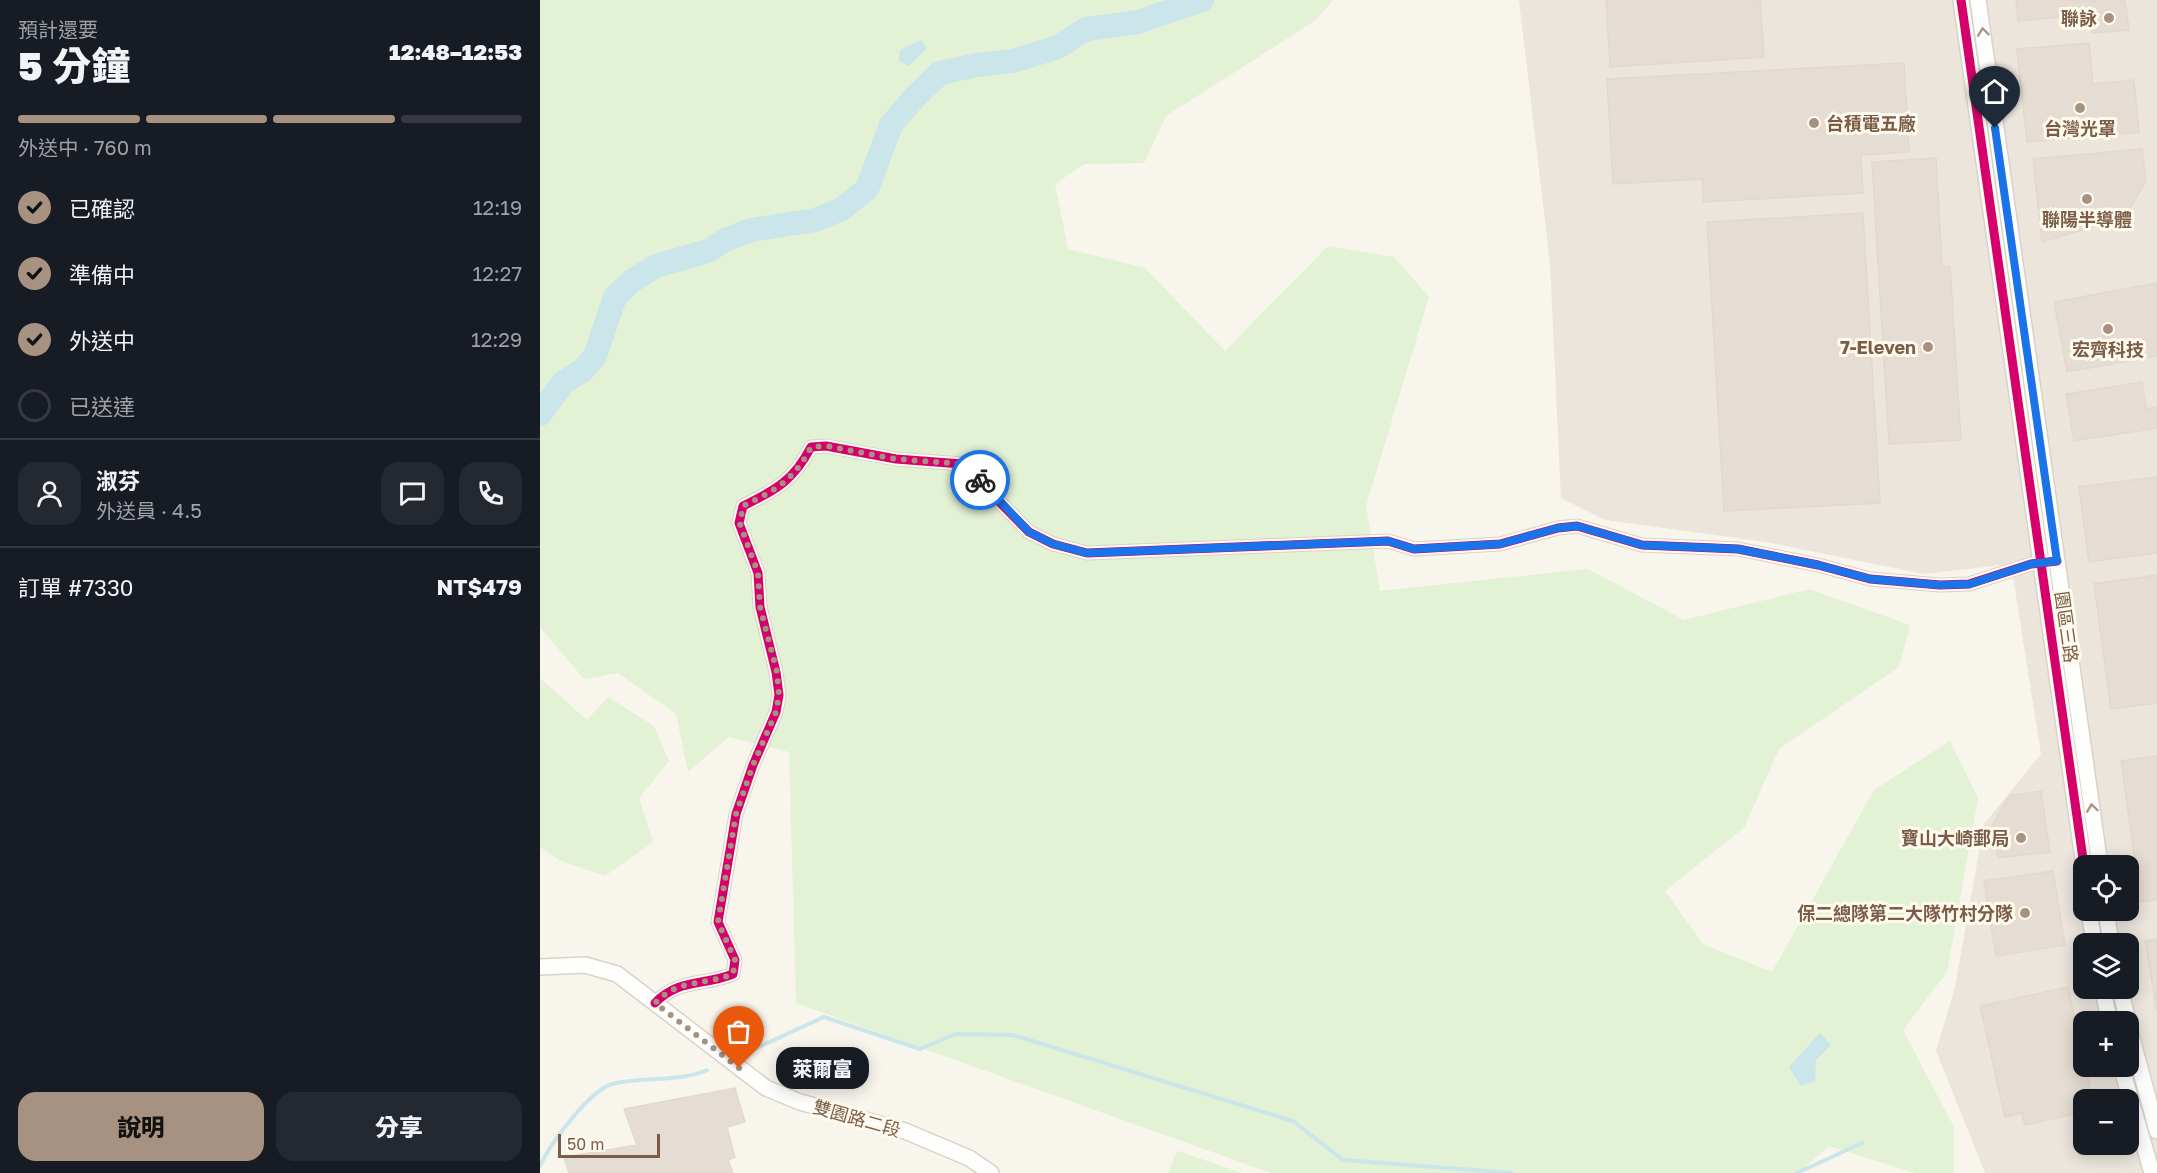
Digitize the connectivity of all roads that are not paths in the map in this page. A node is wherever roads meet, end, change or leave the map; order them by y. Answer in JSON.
{"nodes":[{"id":1,"x":1961,"y":0,"type":"edge"},
{"id":2,"x":1978,"y":0,"type":"edge"},
{"id":3,"x":2049,"y":562,"type":"junction"},
{"id":4,"x":2083,"y":855,"type":"edge"},
{"id":5,"x":2098,"y":855,"type":"edge"},
{"id":6,"x":540,"y":967,"type":"edge"},
{"id":7,"x":655,"y":1003,"type":"junction"},
{"id":8,"x":2139,"y":1064,"type":"edge"},
{"id":9,"x":2124,"y":1077,"type":"edge"},
{"id":10,"x":2157,"y":1131,"type":"edge"},
{"id":11,"x":991,"y":1173,"type":"edge"},
{"id":12,"x":2152,"y":1173,"type":"edge"}],
"edges":[{"from":1,"to":3,"type":"street","name":"園區三路"},
{"from":3,"to":2,"type":"street","name":"園區三路","one_way":true},
{"from":3,"to":4,"type":"street","name":"園區三路"},
{"from":5,"to":3,"type":"street","name":"園區三路","one_way":true},
{"from":3,"to":7,"type":"street"},
{"from":6,"to":7,"type":"street","name":"雙園路二段"},
{"from":7,"to":11,"type":"street","name":"雙園路二段"},
{"from":8,"to":10,"type":"street"},
{"from":9,"to":12,"type":"street"}]}
